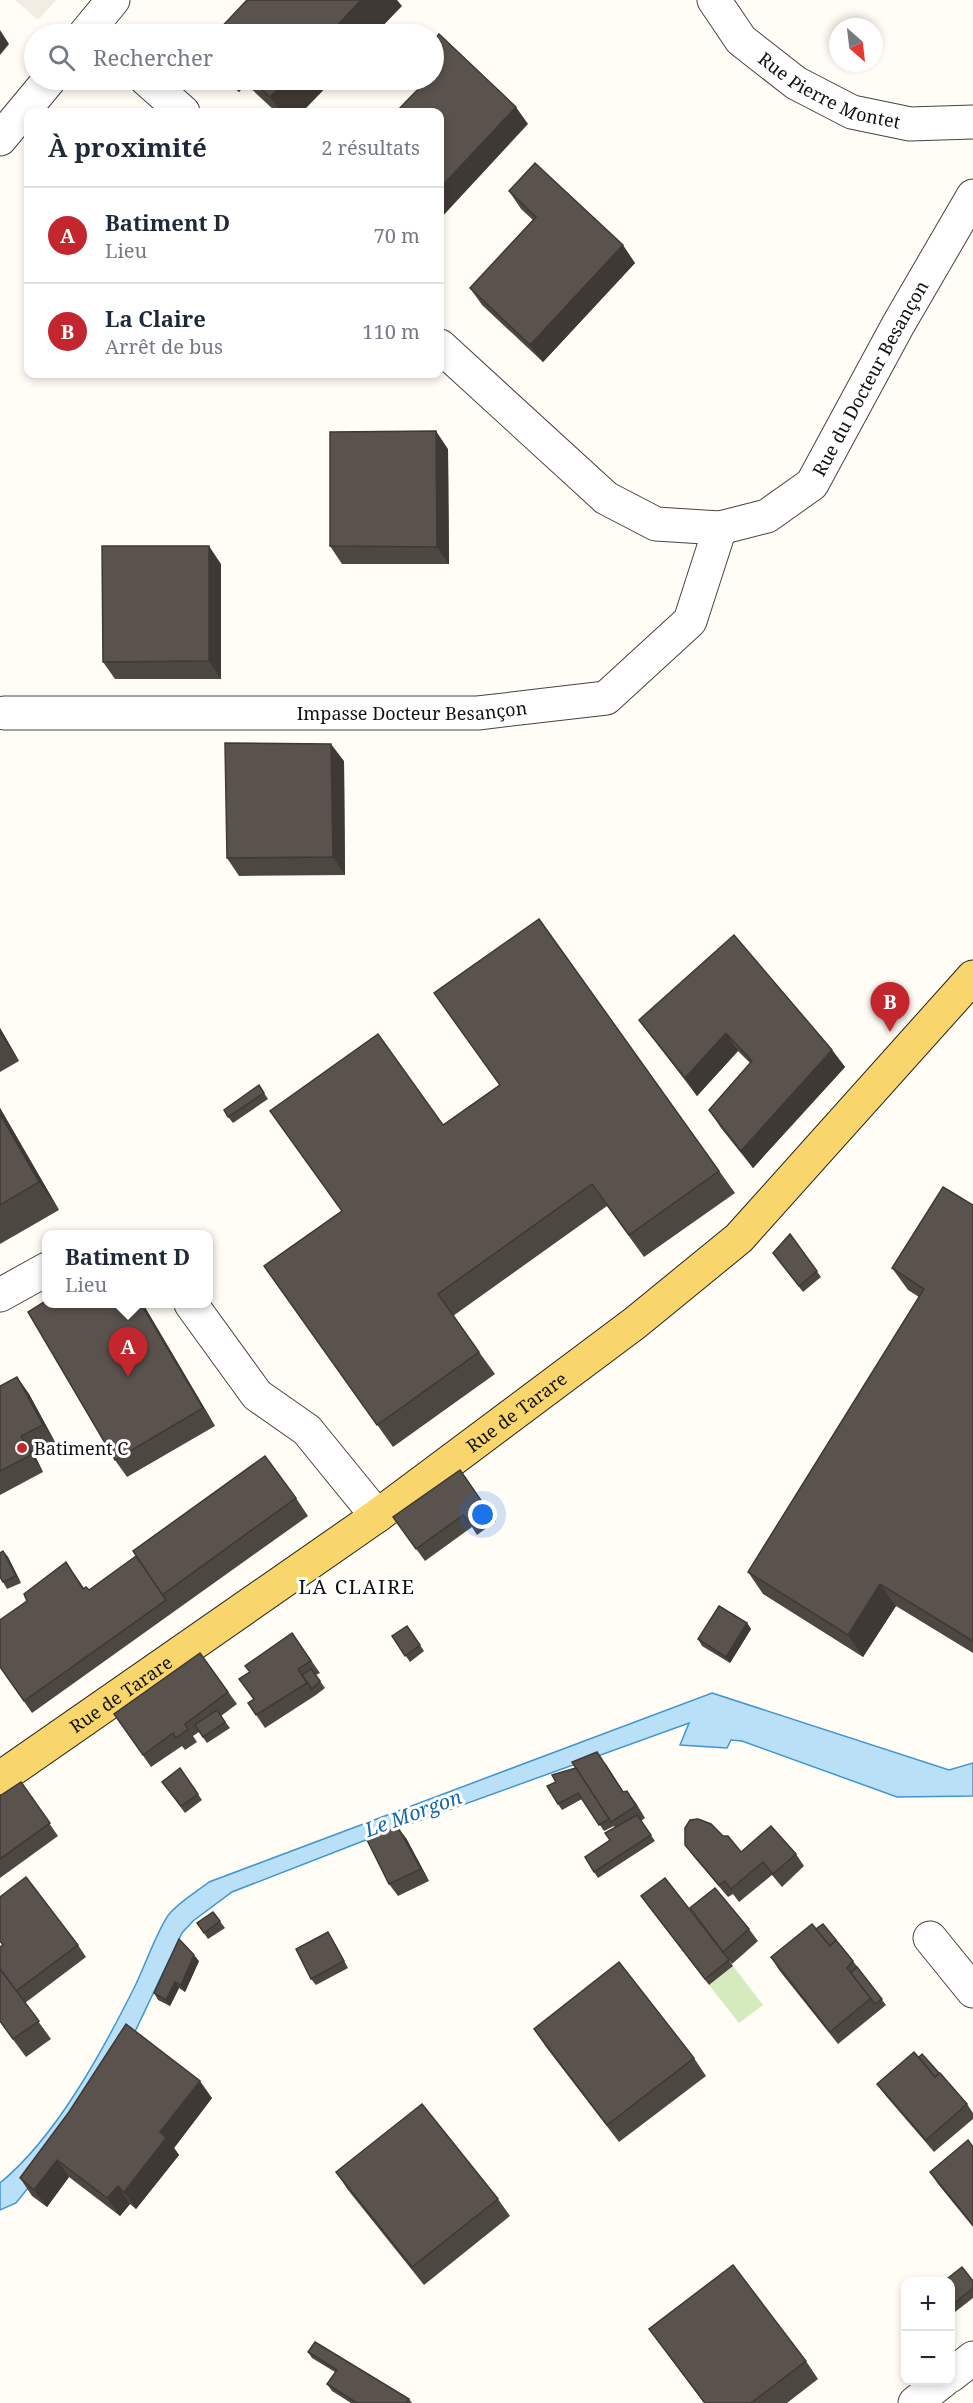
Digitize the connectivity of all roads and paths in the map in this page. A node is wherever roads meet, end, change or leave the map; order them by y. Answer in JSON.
{"nodes":[{"id":1,"x":113,"y":0,"type":"edge"},
{"id":2,"x":714,"y":0,"type":"edge"},
{"id":3,"x":96,"y":24,"type":"edge"},
{"id":4,"x":41,"y":90,"type":"edge"},
{"id":5,"x":158,"y":90,"type":"edge"},
{"id":6,"x":26,"y":108,"type":"edge"},
{"id":7,"x":178,"y":108,"type":"edge"},
{"id":8,"x":24,"y":110,"type":"edge"},
{"id":9,"x":973,"y":122,"type":"edge"},
{"id":10,"x":0,"y":139,"type":"edge"},
{"id":11,"x":973,"y":196,"type":"edge"},
{"id":12,"x":444,"y":350,"type":"edge"},
{"id":13,"x":720,"y":528,"type":"junction"},
{"id":14,"x":4,"y":712,"type":"dead end"},
{"id":15,"x":973,"y":976,"type":"edge"},
{"id":16,"x":42,"y":1272,"type":"edge"},
{"id":17,"x":0,"y":1295,"type":"edge"},
{"id":18,"x":194,"y":1308,"type":"edge"},
{"id":19,"x":377,"y":1516,"type":"junction"},
{"id":20,"x":0,"y":1778,"type":"edge"},
{"id":21,"x":930,"y":1938,"type":"dead end"},
{"id":22,"x":973,"y":1991,"type":"edge"},
{"id":23,"x":973,"y":2358,"type":"edge"},
{"id":24,"x":955,"y":2373,"type":"edge"},
{"id":25,"x":938,"y":2385,"type":"edge"},
{"id":26,"x":915,"y":2403,"type":"edge"}],
"edges":[{"from":1,"to":3,"type":"street"},
{"from":2,"to":9,"type":"street","name":"Rue Pierre Montet"},
{"from":4,"to":6,"type":"street"},
{"from":5,"to":7,"type":"street"},
{"from":8,"to":10,"type":"street"},
{"from":11,"to":13,"type":"street","name":"Rue du Docteur Besançon"},
{"from":12,"to":13,"type":"street","name":"Rue du Docteur Besançon"},
{"from":13,"to":14,"type":"street","name":"Impasse Docteur Besançon"},
{"from":15,"to":19,"type":"main road","name":"Rue de Tarare"},
{"from":16,"to":17,"type":"street"},
{"from":18,"to":19,"type":"street"},
{"from":19,"to":20,"type":"main road","name":"Rue de Tarare"},
{"from":21,"to":22,"type":"street"},
{"from":23,"to":24,"type":"street"},
{"from":25,"to":26,"type":"street"}]}
